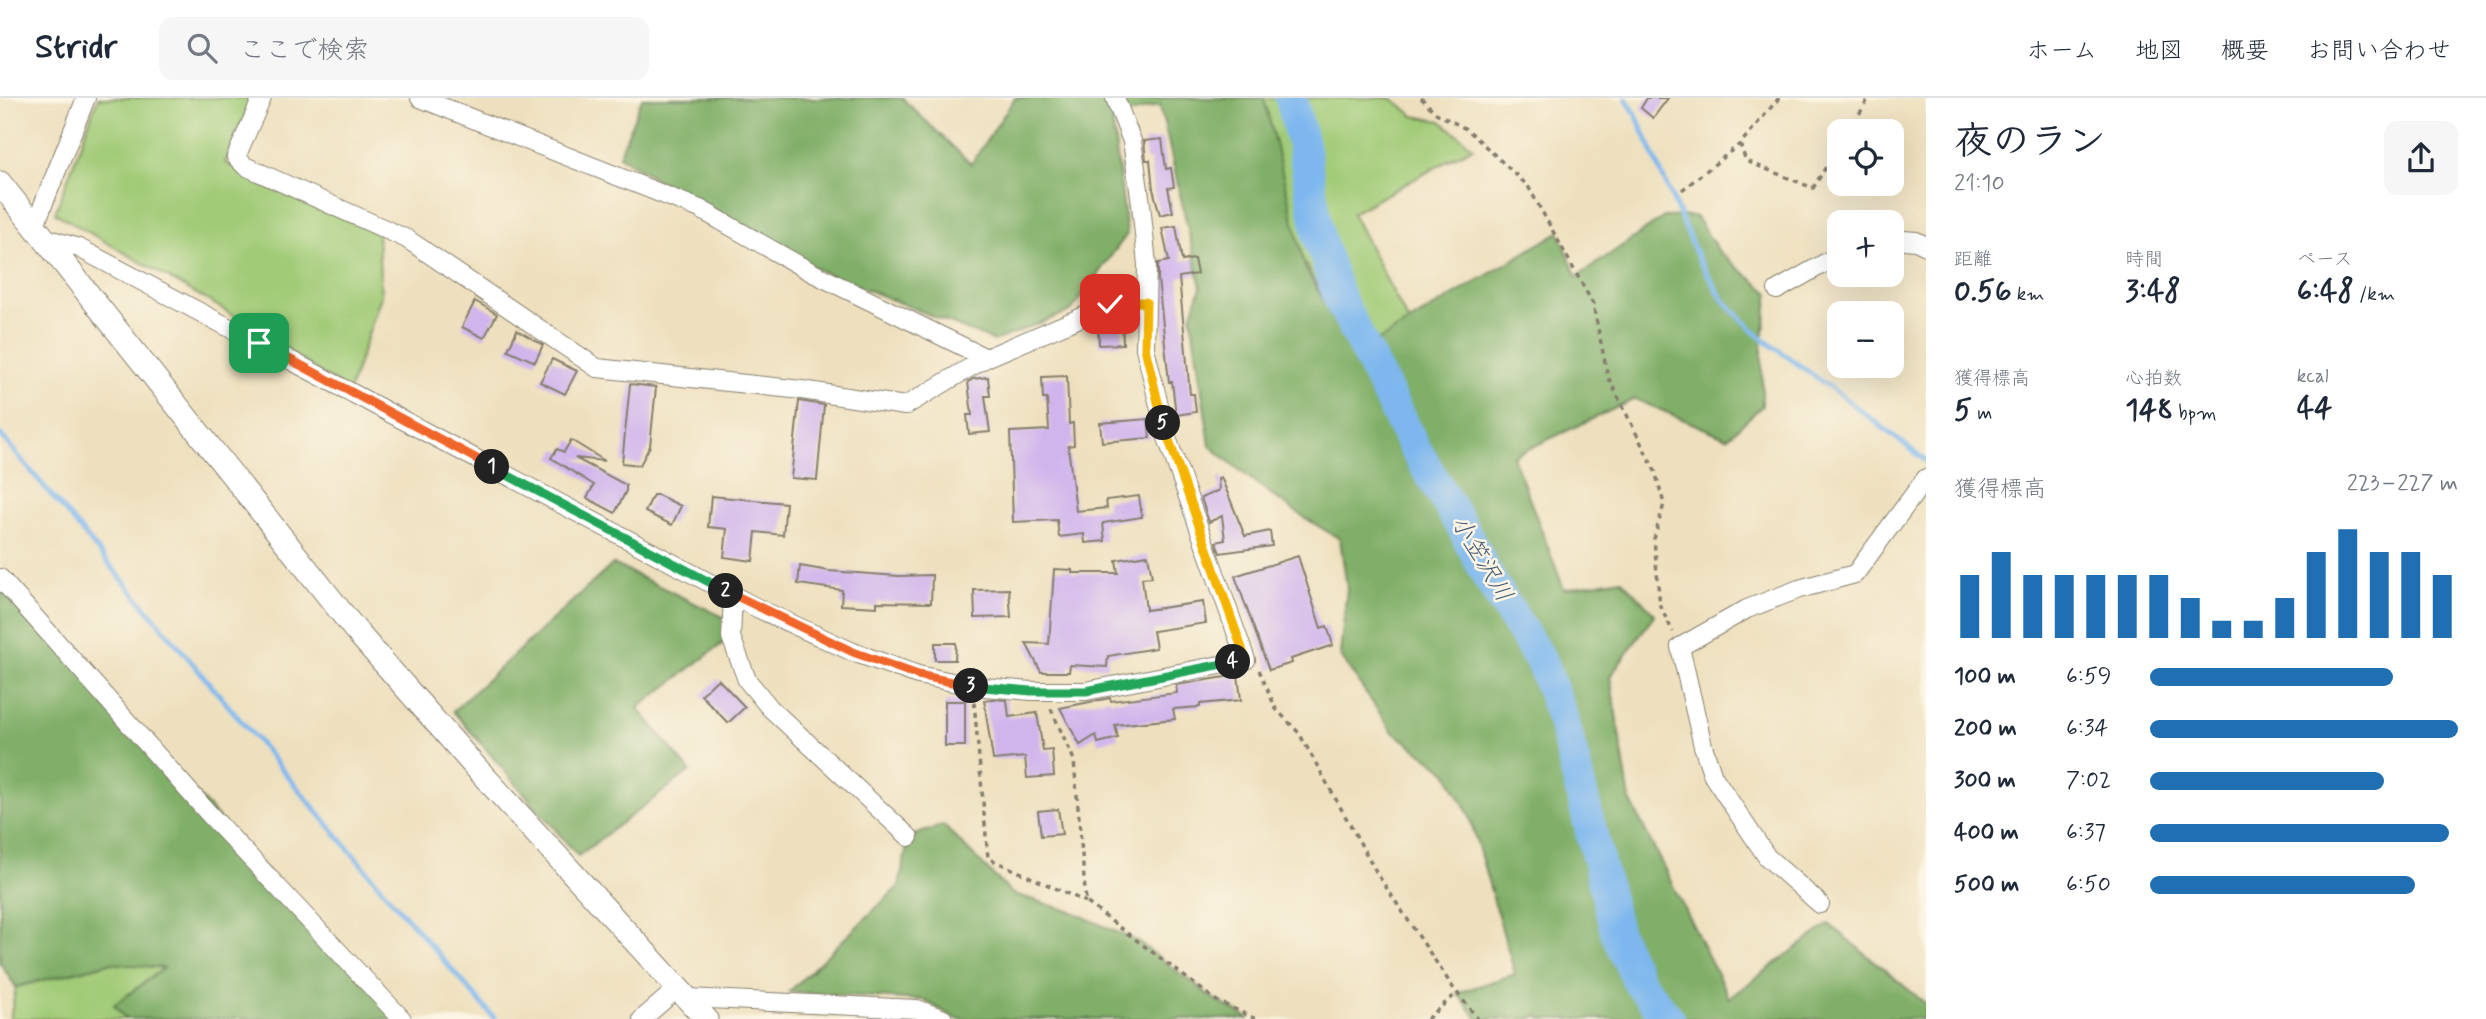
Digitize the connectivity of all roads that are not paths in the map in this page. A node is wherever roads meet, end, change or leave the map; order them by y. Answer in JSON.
{"nodes":[{"id":1,"x":86,"y":98,"type":"edge"},
{"id":2,"x":261,"y":98,"type":"edge"},
{"id":3,"x":420,"y":98,"type":"edge"},
{"id":4,"x":1115,"y":98,"type":"edge"},
{"id":5,"x":0,"y":183,"type":"edge"},
{"id":6,"x":41,"y":232,"type":"junction"},
{"id":7,"x":1904,"y":240,"type":"edge"},
{"id":8,"x":1926,"y":246,"type":"edge"},
{"id":9,"x":1827,"y":262,"type":"edge"},
{"id":10,"x":1777,"y":290,"type":"dead end"},
{"id":11,"x":1146,"y":302,"type":"junction"},
{"id":12,"x":986,"y":358,"type":"junction"},
{"id":13,"x":1926,"y":478,"type":"edge"},
{"id":14,"x":0,"y":578,"type":"edge"},
{"id":15,"x":733,"y":596,"type":"junction"},
{"id":16,"x":909,"y":836,"type":"dead end"},
{"id":17,"x":1820,"y":904,"type":"dead end"},
{"id":18,"x":683,"y":993,"type":"junction"},
{"id":19,"x":402,"y":1019,"type":"edge"},
{"id":20,"x":642,"y":1019,"type":"edge"},
{"id":21,"x":706,"y":1019,"type":"edge"},
{"id":22,"x":943,"y":1019,"type":"edge"}],
"edges":[{"from":1,"to":6,"type":"street"},
{"from":2,"to":12,"type":"street"},
{"from":3,"to":12,"type":"street"},
{"from":4,"to":11,"type":"street"},
{"from":5,"to":6,"type":"street"},
{"from":6,"to":15,"type":"street"},
{"from":6,"to":18,"type":"street"},
{"from":7,"to":8,"type":"street"},
{"from":9,"to":10,"type":"street"},
{"from":11,"to":12,"type":"street"},
{"from":11,"to":15,"type":"street"},
{"from":13,"to":17,"type":"street"},
{"from":14,"to":19,"type":"street"},
{"from":15,"to":16,"type":"street"},
{"from":18,"to":20,"type":"street"},
{"from":18,"to":21,"type":"street"},
{"from":18,"to":22,"type":"street"}]}
